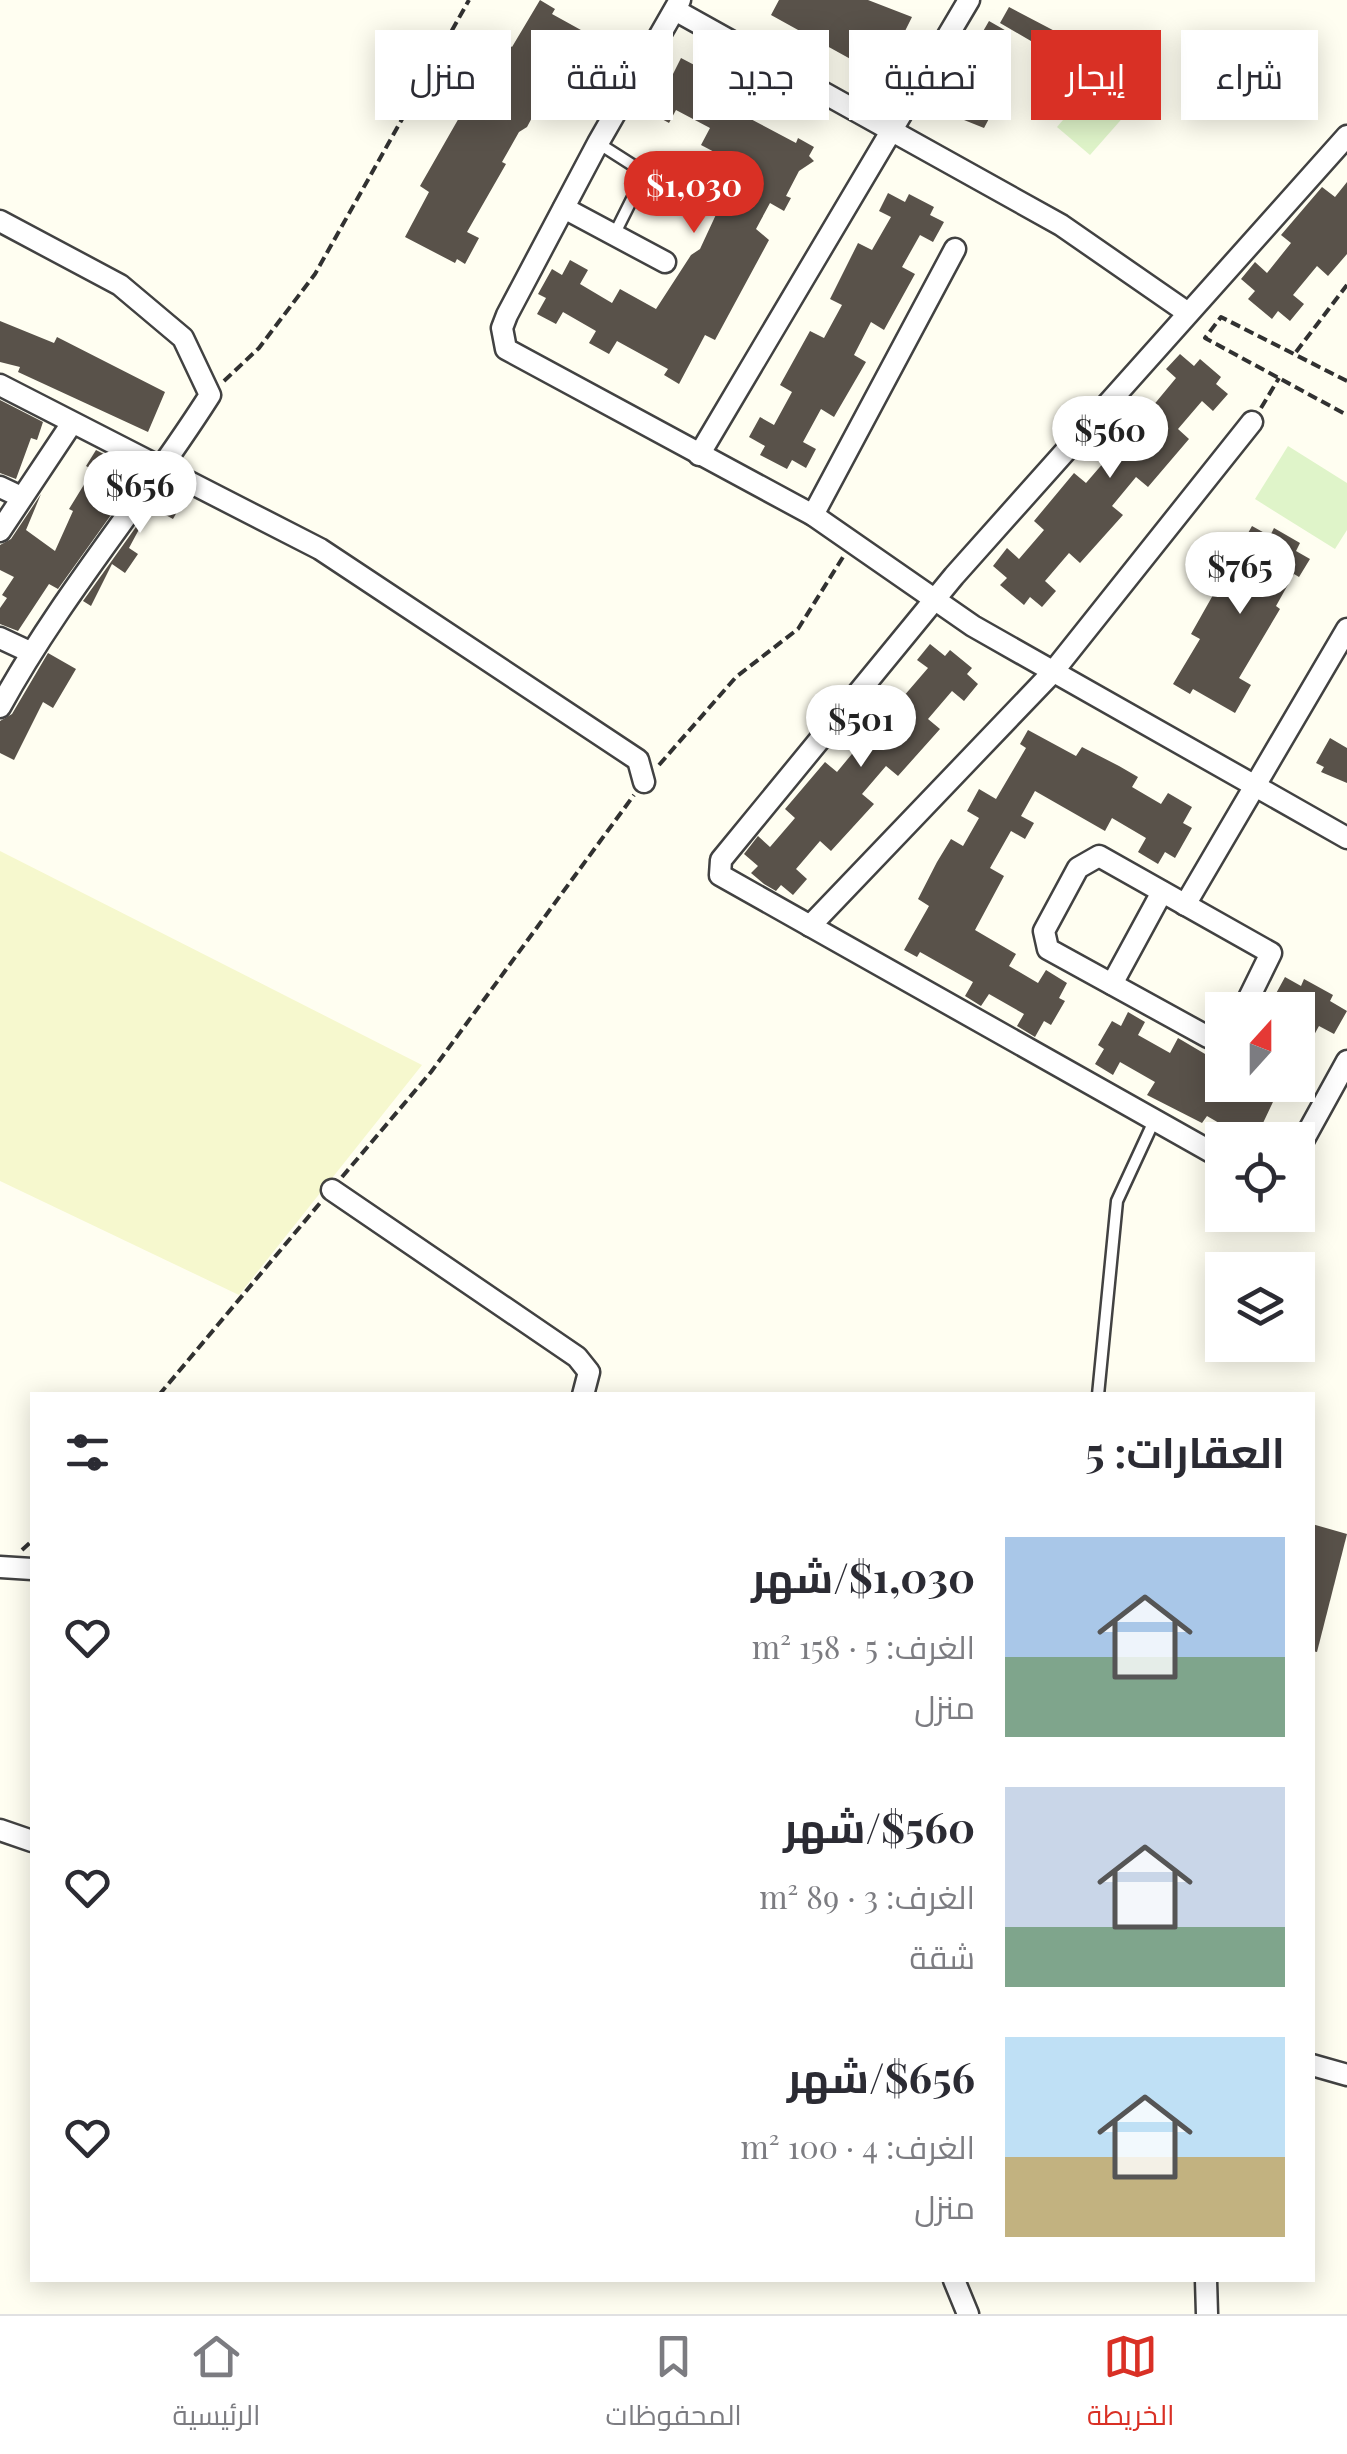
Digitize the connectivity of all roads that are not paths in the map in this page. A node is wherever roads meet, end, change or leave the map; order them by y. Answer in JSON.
{"nodes":[{"id":1,"x":969,"y":0,"type":"edge"},
{"id":2,"x":678,"y":5,"type":"edge"},
{"id":3,"x":890,"y":128,"type":"junction"},
{"id":4,"x":1347,"y":136,"type":"edge"},
{"id":5,"x":598,"y":142,"type":"junction"},
{"id":6,"x":564,"y":208,"type":"junction"},
{"id":7,"x":0,"y":221,"type":"edge"},
{"id":8,"x":614,"y":234,"type":"junction"},
{"id":9,"x":955,"y":249,"type":"dead end"},
{"id":10,"x":666,"y":262,"type":"dead end"},
{"id":11,"x":1188,"y":313,"type":"junction"},
{"id":12,"x":0,"y":385,"type":"edge"},
{"id":13,"x":1252,"y":422,"type":"road end"},
{"id":14,"x":72,"y":423,"type":"junction"},
{"id":15,"x":700,"y":454,"type":"junction"},
{"id":16,"x":164,"y":467,"type":"junction"},
{"id":17,"x":0,"y":487,"type":"edge"},
{"id":18,"x":21,"y":498,"type":"junction"},
{"id":19,"x":813,"y":515,"type":"junction"},
{"id":20,"x":0,"y":531,"type":"edge"},
{"id":21,"x":935,"y":600,"type":"junction"},
{"id":22,"x":1347,"y":629,"type":"edge"},
{"id":23,"x":0,"y":638,"type":"edge"},
{"id":24,"x":30,"y":652,"type":"junction"},
{"id":25,"x":1052,"y":673,"type":"junction"},
{"id":26,"x":0,"y":707,"type":"edge"},
{"id":27,"x":644,"y":782,"type":"road end"},
{"id":28,"x":1253,"y":786,"type":"junction"},
{"id":29,"x":1347,"y":838,"type":"edge"},
{"id":30,"x":1162,"y":892,"type":"junction"},
{"id":31,"x":1184,"y":904,"type":"junction"},
{"id":32,"x":810,"y":926,"type":"junction"},
{"id":33,"x":1112,"y":984,"type":"junction"},
{"id":34,"x":1252,"y":992,"type":"edge"},
{"id":35,"x":1205,"y":1034,"type":"edge"},
{"id":36,"x":1347,"y":1061,"type":"edge"},
{"id":37,"x":1155,"y":1120,"type":"junction"},
{"id":38,"x":1313,"y":1122,"type":"edge"},
{"id":39,"x":1205,"y":1148,"type":"edge"},
{"id":40,"x":332,"y":1190,"type":"road end"},
{"id":41,"x":584,"y":1392,"type":"edge"},
{"id":42,"x":1098,"y":1392,"type":"edge"},
{"id":43,"x":1,"y":1569,"type":"edge"},
{"id":44,"x":30,"y":1570,"type":"edge"},
{"id":45,"x":0,"y":1830,"type":"edge"},
{"id":46,"x":30,"y":1840,"type":"edge"},
{"id":47,"x":1315,"y":2066,"type":"edge"},
{"id":48,"x":1347,"y":2075,"type":"edge"},
{"id":49,"x":955,"y":2282,"type":"edge"},
{"id":50,"x":1206,"y":2282,"type":"edge"},
{"id":51,"x":968,"y":2314,"type":"edge"},
{"id":52,"x":1207,"y":2314,"type":"edge"}],
"edges":[{"from":1,"to":3,"type":"street"},
{"from":2,"to":3,"type":"street"},
{"from":2,"to":5,"type":"street"},
{"from":3,"to":11,"type":"street"},
{"from":3,"to":15,"type":"street"},
{"from":4,"to":11,"type":"street"},
{"from":5,"to":6,"type":"street"},
{"from":5,"to":8,"type":"lane"},
{"from":6,"to":8,"type":"street"},
{"from":6,"to":15,"type":"street"},
{"from":7,"to":16,"type":"street"},
{"from":8,"to":10,"type":"street"},
{"from":9,"to":19,"type":"street"},
{"from":11,"to":21,"type":"street"},
{"from":12,"to":14,"type":"street"},
{"from":13,"to":25,"type":"street"},
{"from":14,"to":16,"type":"street"},
{"from":14,"to":18,"type":"street"},
{"from":15,"to":19,"type":"street"},
{"from":16,"to":24,"type":"street"},
{"from":16,"to":27,"type":"street"},
{"from":17,"to":18,"type":"street"},
{"from":18,"to":20,"type":"street"},
{"from":19,"to":21,"type":"street"},
{"from":21,"to":25,"type":"street"},
{"from":21,"to":32,"type":"street"},
{"from":22,"to":28,"type":"street"},
{"from":23,"to":24,"type":"street"},
{"from":24,"to":26,"type":"street"},
{"from":25,"to":28,"type":"street"},
{"from":25,"to":32,"type":"street"},
{"from":28,"to":29,"type":"street"},
{"from":28,"to":31,"type":"street"},
{"from":30,"to":31,"type":"street"},
{"from":30,"to":33,"type":"street"},
{"from":30,"to":33,"type":"street"},
{"from":31,"to":34,"type":"street"},
{"from":32,"to":37,"type":"street"},
{"from":33,"to":35,"type":"street"},
{"from":36,"to":38,"type":"street"},
{"from":37,"to":39,"type":"street"},
{"from":37,"to":42,"type":"lane"},
{"from":40,"to":41,"type":"street"},
{"from":43,"to":44,"type":"street"},
{"from":45,"to":46,"type":"street"},
{"from":47,"to":48,"type":"street"},
{"from":49,"to":51,"type":"street"},
{"from":50,"to":52,"type":"street"}]}
